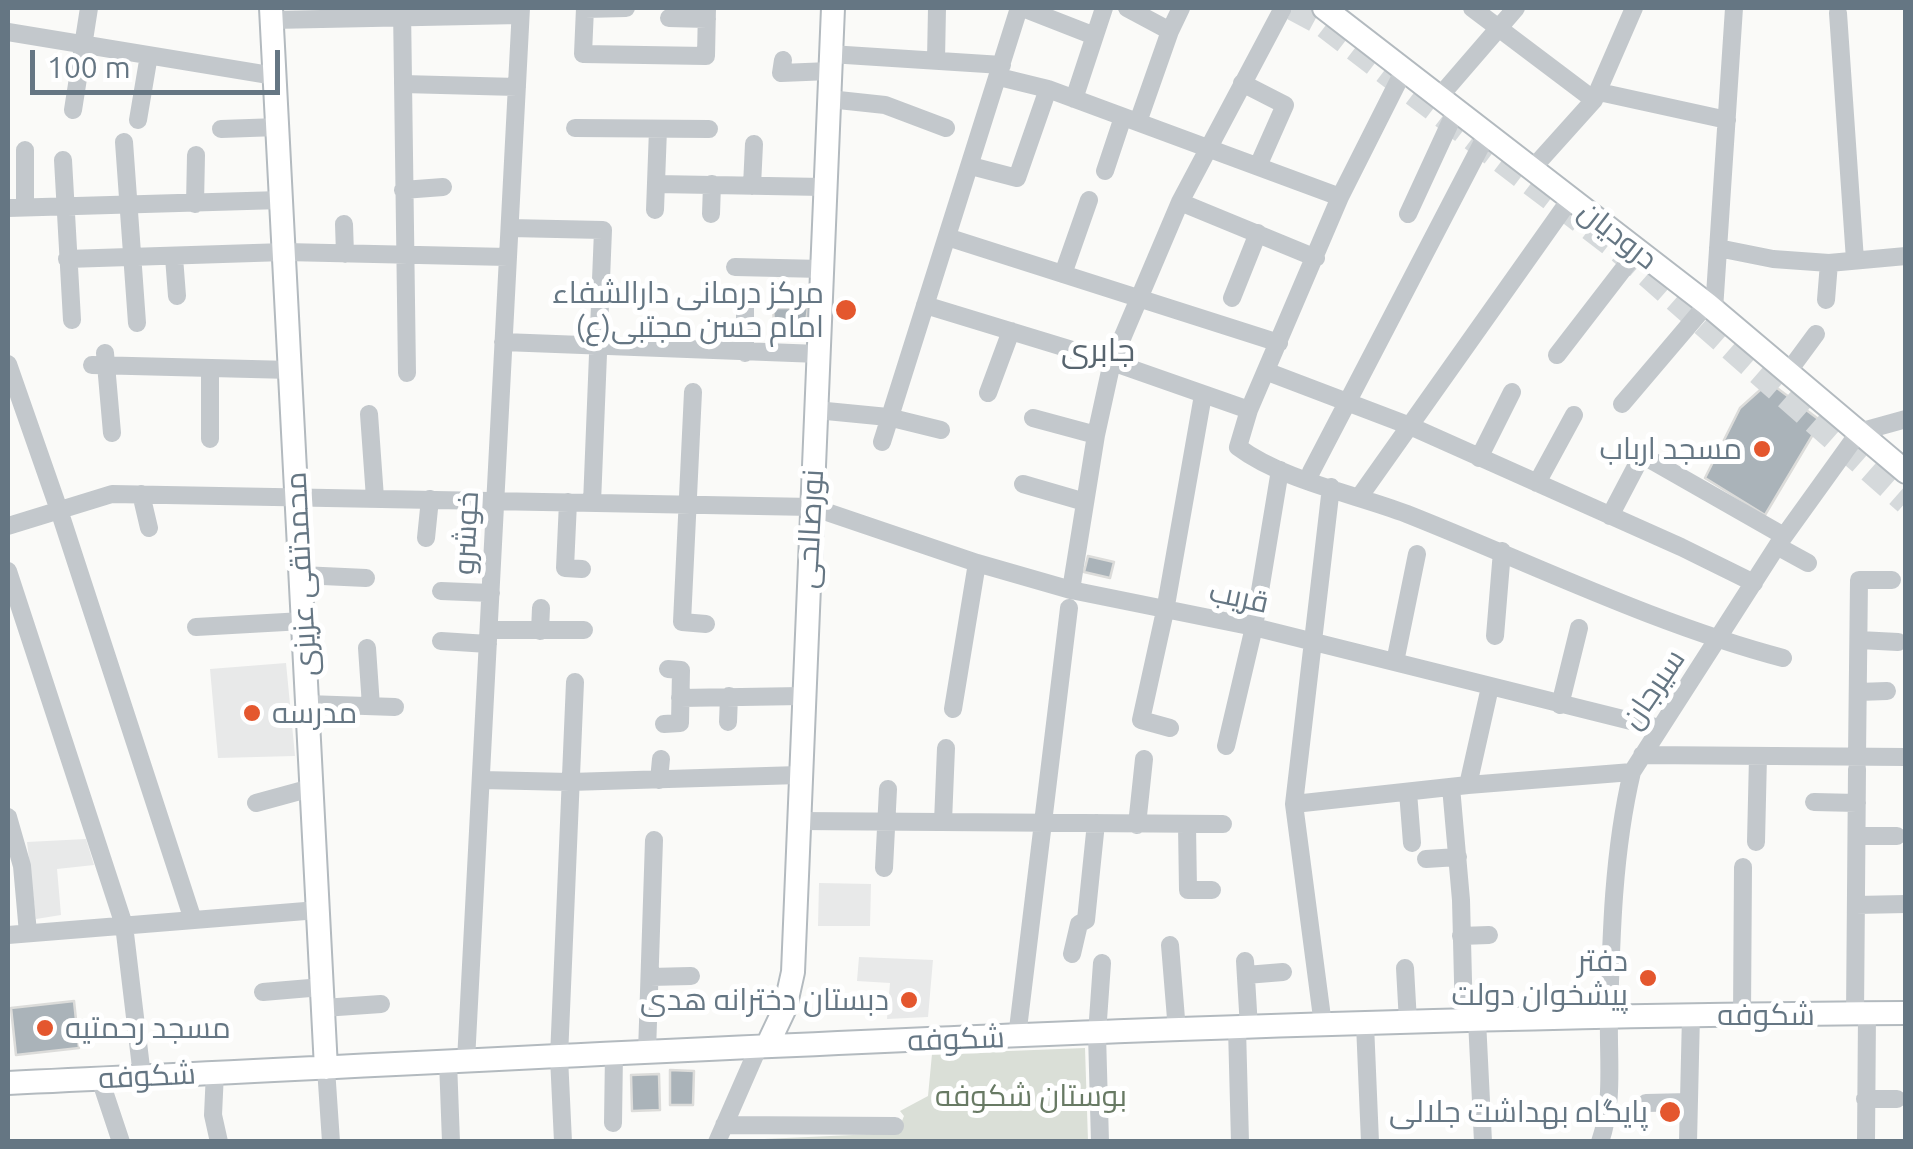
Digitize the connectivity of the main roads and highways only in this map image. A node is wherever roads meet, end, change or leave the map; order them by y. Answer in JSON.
{"nodes":[{"id":1,"x":833,"y":8,"type":"edge"},
{"id":2,"x":1324,"y":8,"type":"edge"},
{"id":3,"x":271,"y":14,"type":"edge"},
{"id":4,"x":1906,"y":472,"type":"edge"},
{"id":5,"x":1906,"y":1014,"type":"edge"},
{"id":6,"x":763,"y":1046,"type":"junction"},
{"id":7,"x":326,"y":1068,"type":"junction"},
{"id":8,"x":8,"y":1083,"type":"edge"}],
"edges":[{"from":1,"to":6,"type":"main road","name":"نورصالحی"},
{"from":2,"to":4,"type":"main road","name":"درودیان"},
{"from":3,"to":7,"type":"main road","name":"محمدتقی عزیزی"},
{"from":5,"to":6,"type":"main road","name":"شکوفه"},
{"from":6,"to":7,"type":"main road","name":"شکوفه"},
{"from":7,"to":8,"type":"main road","name":"شکوفه"}]}
